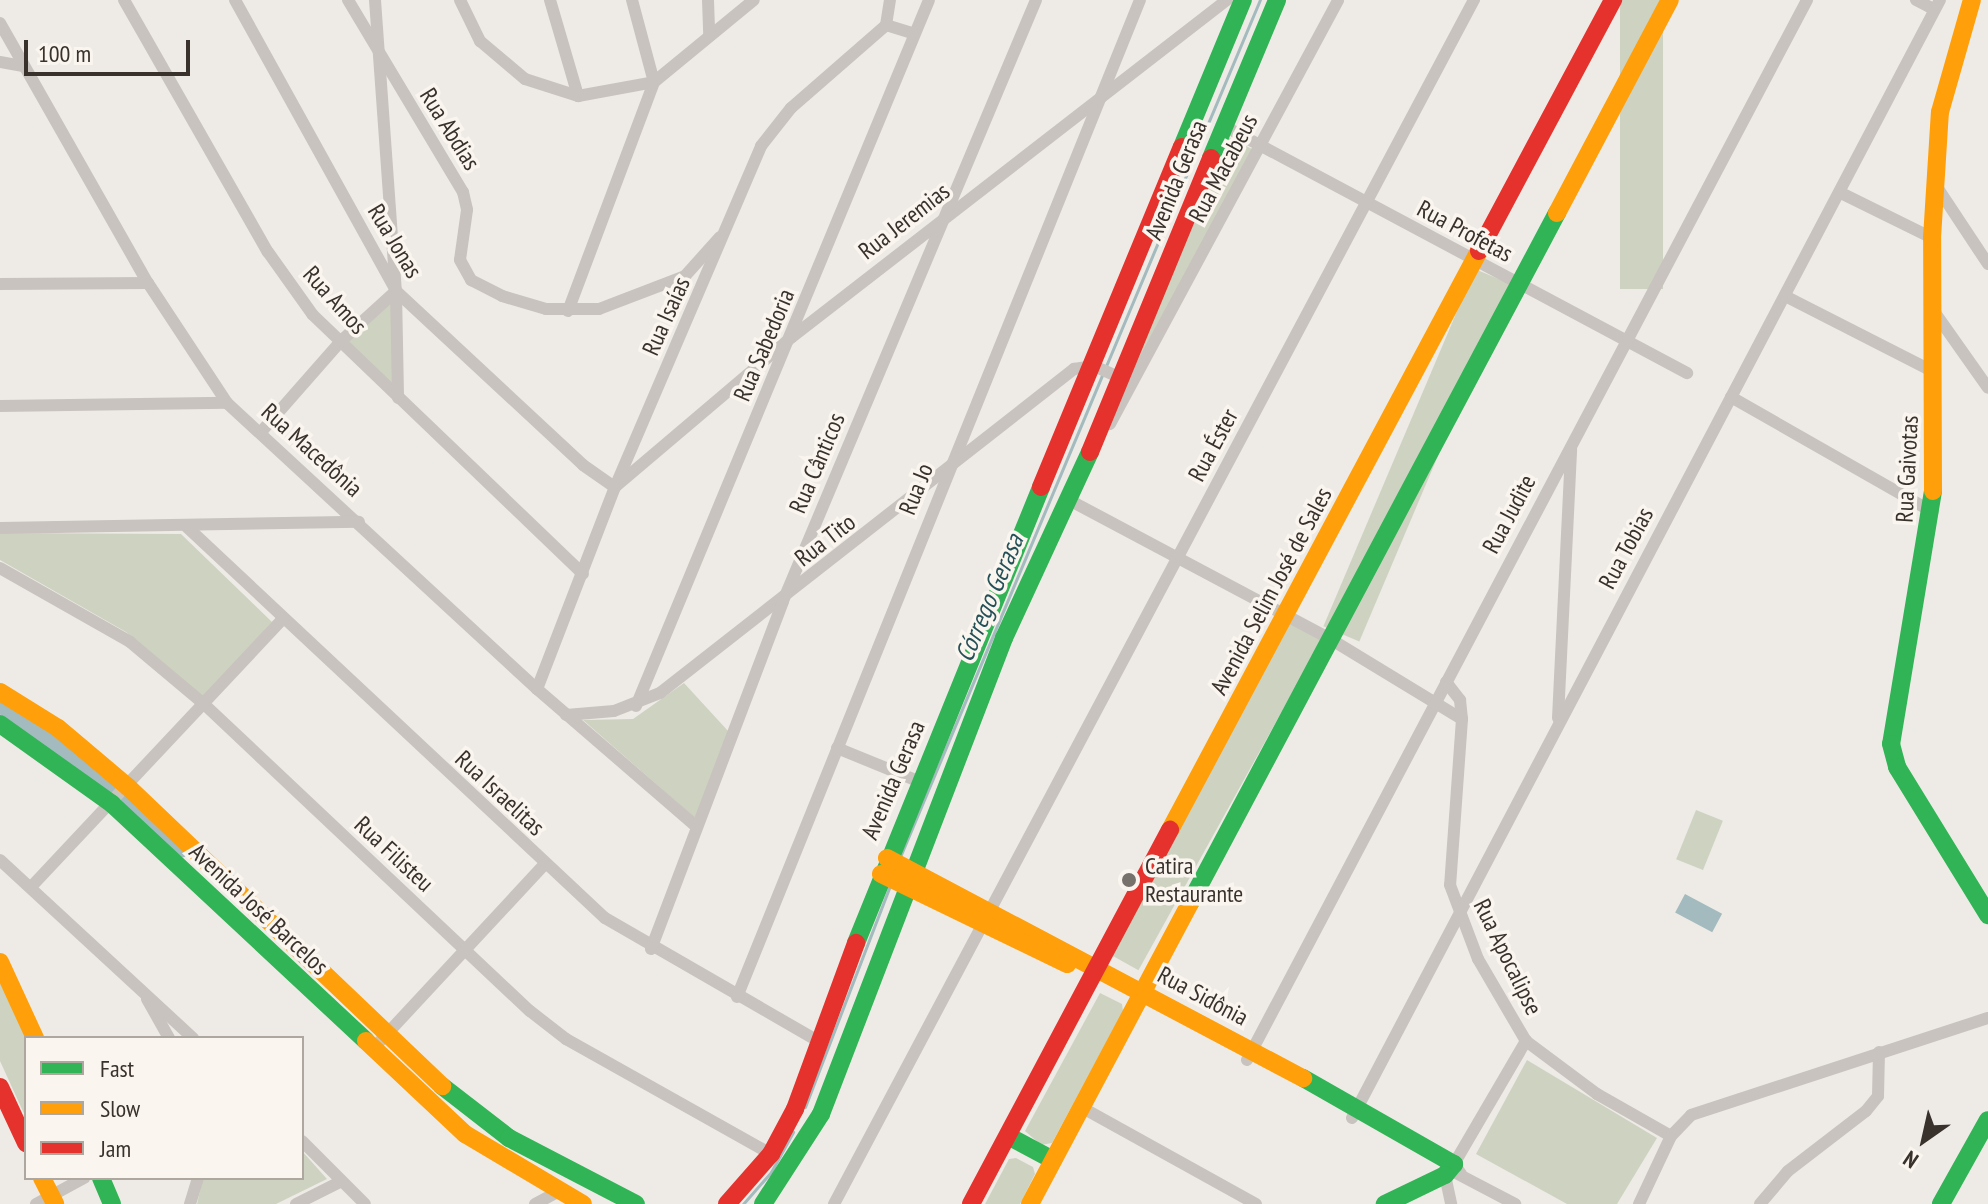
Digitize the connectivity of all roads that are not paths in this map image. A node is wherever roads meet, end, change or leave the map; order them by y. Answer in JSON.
{"nodes":[{"id":1,"x":124,"y":0,"type":"edge"},
{"id":2,"x":235,"y":0,"type":"edge"},
{"id":3,"x":348,"y":0,"type":"edge"},
{"id":4,"x":375,"y":0,"type":"edge"},
{"id":5,"x":460,"y":0,"type":"edge"},
{"id":6,"x":550,"y":0,"type":"edge"},
{"id":7,"x":632,"y":0,"type":"edge"},
{"id":8,"x":708,"y":0,"type":"edge"},
{"id":9,"x":754,"y":0,"type":"edge"},
{"id":10,"x":890,"y":0,"type":"edge"},
{"id":11,"x":929,"y":0,"type":"edge"},
{"id":12,"x":1036,"y":0,"type":"edge"},
{"id":13,"x":1140,"y":0,"type":"edge"},
{"id":14,"x":1227,"y":0,"type":"edge"},
{"id":15,"x":1243,"y":0,"type":"edge"},
{"id":16,"x":1277,"y":0,"type":"edge"},
{"id":17,"x":1338,"y":0,"type":"edge"},
{"id":18,"x":1474,"y":0,"type":"edge"},
{"id":19,"x":1613,"y":0,"type":"edge"},
{"id":20,"x":1670,"y":0,"type":"edge"},
{"id":21,"x":1807,"y":0,"type":"edge"},
{"id":22,"x":1916,"y":0,"type":"edge"},
{"id":23,"x":1972,"y":0,"type":"edge"},
{"id":24,"x":1937,"y":5,"type":"edge"},
{"id":25,"x":0,"y":23,"type":"edge"},
{"id":26,"x":886,"y":25,"type":"junction"},
{"id":27,"x":913,"y":33,"type":"junction"},
{"id":28,"x":709,"y":36,"type":"junction"},
{"id":29,"x":378,"y":56,"type":"junction"},
{"id":30,"x":0,"y":62,"type":"edge"},
{"id":31,"x":22,"y":66,"type":"junction"},
{"id":32,"x":654,"y":82,"type":"junction"},
{"id":33,"x":578,"y":96,"type":"junction"},
{"id":34,"x":1101,"y":98,"type":"junction"},
{"id":35,"x":1224,"y":126,"type":"junction"},
{"id":36,"x":1261,"y":147,"type":"junction"},
{"id":37,"x":1933,"y":181,"type":"junction"},
{"id":38,"x":1841,"y":193,"type":"junction"},
{"id":39,"x":1366,"y":204,"type":"junction"},
{"id":40,"x":946,"y":215,"type":"junction"},
{"id":41,"x":732,"y":221,"type":"junction"},
{"id":42,"x":1932,"y":238,"type":"junction"},
{"id":43,"x":1474,"y":260,"type":"junction"},
{"id":44,"x":1988,"y":264,"type":"edge"},
{"id":45,"x":148,"y":283,"type":"junction"},
{"id":46,"x":0,"y":284,"type":"edge"},
{"id":47,"x":1518,"y":284,"type":"junction"},
{"id":48,"x":396,"y":291,"type":"junction"},
{"id":49,"x":1785,"y":296,"type":"junction"},
{"id":50,"x":1933,"y":310,"type":"junction"},
{"id":51,"x":568,"y":311,"type":"junction"},
{"id":52,"x":792,"y":337,"type":"junction"},
{"id":53,"x":1626,"y":340,"type":"junction"},
{"id":54,"x":341,"y":341,"type":"junction"},
{"id":55,"x":1096,"y":367,"type":"junction"},
{"id":56,"x":1934,"y":372,"type":"junction"},
{"id":57,"x":1687,"y":373,"type":"dead end"},
{"id":58,"x":1118,"y":377,"type":"junction"},
{"id":59,"x":1988,"y":388,"type":"edge"},
{"id":60,"x":1731,"y":397,"type":"junction"},
{"id":61,"x":398,"y":398,"type":"junction"},
{"id":62,"x":227,"y":403,"type":"junction"},
{"id":63,"x":0,"y":406,"type":"edge"},
{"id":64,"x":261,"y":432,"type":"junction"},
{"id":65,"x":1571,"y":446,"type":"junction"},
{"id":66,"x":947,"y":472,"type":"junction"},
{"id":67,"x":1077,"y":483,"type":"junction"},
{"id":68,"x":615,"y":487,"type":"junction"},
{"id":69,"x":1069,"y":500,"type":"junction"},
{"id":70,"x":1933,"y":512,"type":"junction"},
{"id":71,"x":359,"y":522,"type":"junction"},
{"id":72,"x":187,"y":527,"type":"junction"},
{"id":73,"x":0,"y":528,"type":"edge"},
{"id":74,"x":1179,"y":557,"type":"junction"},
{"id":75,"x":0,"y":568,"type":"edge"},
{"id":76,"x":583,"y":574,"type":"junction"},
{"id":77,"x":783,"y":601,"type":"junction"},
{"id":78,"x":1285,"y":615,"type":"junction"},
{"id":79,"x":284,"y":618,"type":"junction"},
{"id":80,"x":1327,"y":637,"type":"junction"},
{"id":81,"x":1446,"y":682,"type":"junction"},
{"id":82,"x":537,"y":689,"type":"junction"},
{"id":83,"x":0,"y":692,"type":"edge"},
{"id":84,"x":1436,"y":701,"type":"junction"},
{"id":85,"x":205,"y":705,"type":"junction"},
{"id":86,"x":636,"y":706,"type":"junction"},
{"id":87,"x":566,"y":715,"type":"junction"},
{"id":88,"x":1462,"y":719,"type":"junction"},
{"id":89,"x":1557,"y":723,"type":"junction"},
{"id":90,"x":0,"y":724,"type":"edge"},
{"id":91,"x":837,"y":748,"type":"junction"},
{"id":92,"x":918,"y":781,"type":"junction"},
{"id":93,"x":120,"y":796,"type":"junction"},
{"id":94,"x":697,"y":827,"type":"junction"},
{"id":95,"x":0,"y":860,"type":"edge"},
{"id":96,"x":544,"y":865,"type":"junction"},
{"id":97,"x":898,"y":873,"type":"junction"},
{"id":98,"x":31,"y":887,"type":"junction"},
{"id":99,"x":1459,"y":914,"type":"junction"},
{"id":100,"x":1988,"y":915,"type":"edge"},
{"id":101,"x":988,"y":917,"type":"junction"},
{"id":102,"x":651,"y":949,"type":"junction"},
{"id":103,"x":465,"y":951,"type":"junction"},
{"id":104,"x":0,"y":962,"type":"edge"},
{"id":105,"x":1095,"y":972,"type":"junction"},
{"id":106,"x":139,"y":986,"type":"junction"},
{"id":107,"x":1139,"y":996,"type":"junction"},
{"id":108,"x":737,"y":997,"type":"junction"},
{"id":109,"x":1988,"y":1018,"type":"edge"},
{"id":110,"x":34,"y":1036,"type":"edge"},
{"id":111,"x":168,"y":1036,"type":"edge"},
{"id":112,"x":186,"y":1036,"type":"edge"},
{"id":113,"x":1526,"y":1041,"type":"junction"},
{"id":114,"x":379,"y":1042,"type":"junction"},
{"id":115,"x":820,"y":1042,"type":"junction"},
{"id":116,"x":1879,"y":1052,"type":"junction"},
{"id":117,"x":1250,"y":1055,"type":"junction"},
{"id":118,"x":0,"y":1087,"type":"edge"},
{"id":119,"x":1081,"y":1107,"type":"junction"},
{"id":120,"x":4,"y":1109,"type":"edge"},
{"id":121,"x":1354,"y":1113,"type":"junction"},
{"id":122,"x":1988,"y":1120,"type":"edge"},
{"id":123,"x":1008,"y":1136,"type":"junction"},
{"id":124,"x":1671,"y":1136,"type":"junction"},
{"id":125,"x":24,"y":1140,"type":"edge"},
{"id":126,"x":304,"y":1143,"type":"edge"},
{"id":127,"x":771,"y":1154,"type":"junction"},
{"id":128,"x":1053,"y":1160,"type":"junction"},
{"id":129,"x":1452,"y":1171,"type":"junction"},
{"id":130,"x":42,"y":1180,"type":"edge"},
{"id":131,"x":81,"y":1180,"type":"edge"},
{"id":132,"x":102,"y":1180,"type":"edge"},
{"id":133,"x":197,"y":1180,"type":"edge"},
{"id":134,"x":342,"y":1181,"type":"junction"},
{"id":135,"x":559,"y":1191,"type":"junction"},
{"id":136,"x":47,"y":1201,"type":"edge"},
{"id":137,"x":112,"y":1204,"type":"edge"},
{"id":138,"x":190,"y":1204,"type":"edge"},
{"id":139,"x":296,"y":1204,"type":"edge"},
{"id":140,"x":365,"y":1204,"type":"edge"},
{"id":141,"x":535,"y":1204,"type":"edge"},
{"id":142,"x":583,"y":1204,"type":"edge"},
{"id":143,"x":636,"y":1204,"type":"edge"},
{"id":144,"x":727,"y":1204,"type":"edge"},
{"id":145,"x":763,"y":1204,"type":"edge"},
{"id":146,"x":834,"y":1204,"type":"edge"},
{"id":147,"x":971,"y":1204,"type":"edge"},
{"id":148,"x":1030,"y":1204,"type":"edge"},
{"id":149,"x":1256,"y":1204,"type":"edge"},
{"id":150,"x":1385,"y":1204,"type":"edge"},
{"id":151,"x":1451,"y":1204,"type":"edge"},
{"id":152,"x":1515,"y":1204,"type":"edge"},
{"id":153,"x":1639,"y":1204,"type":"edge"},
{"id":154,"x":1760,"y":1204,"type":"edge"},
{"id":155,"x":1941,"y":1204,"type":"edge"}],
"edges":[{"from":1,"to":54,"type":"street","name":"Rua Amos"},
{"from":2,"to":48,"type":"street","name":"Rua Jonas"},
{"from":3,"to":29,"type":"street","name":"Rua Abdias"},
{"from":4,"to":29,"type":"street"},
{"from":5,"to":33,"type":"street"},
{"from":6,"to":33,"type":"street"},
{"from":7,"to":32,"type":"street"},
{"from":8,"to":28,"type":"street"},
{"from":9,"to":28,"type":"street"},
{"from":10,"to":26,"type":"street"},
{"from":11,"to":27,"type":"street","name":"Rua Sabedoria"},
{"from":12,"to":40,"type":"street","name":"Rua Cânticos"},
{"from":13,"to":34,"type":"street","name":"Rua Jo"},
{"from":14,"to":34,"type":"street","name":"Rua Jeremias"},
{"from":15,"to":55,"type":"main road","name":"Avenida Gerasa"},
{"from":16,"to":35,"type":"main road","name":"Avenida Gerasa"},
{"from":17,"to":36,"type":"street","name":"Rua Macabeus"},
{"from":18,"to":39,"type":"street","name":"Rua Éster"},
{"from":19,"to":43,"type":"main road","name":"Avenida Selim José de Sales"},
{"from":20,"to":47,"type":"main road"},
{"from":21,"to":53,"type":"street","name":"Rua Judite"},
{"from":22,"to":24,"type":"street"},
{"from":23,"to":37,"type":"main road","name":"Rua Gaivotas"},
{"from":24,"to":38,"type":"street","name":"Rua Tobias"},
{"from":25,"to":31,"type":"street","name":"Rua Macedônia"},
{"from":26,"to":27,"type":"street"},
{"from":26,"to":41,"type":"street","name":"Rua Isaías"},
{"from":27,"to":52,"type":"street","name":"Rua Sabedoria"},
{"from":28,"to":32,"type":"street"},
{"from":29,"to":48,"type":"street"},
{"from":29,"to":51,"type":"street","name":"Rua Abdias"},
{"from":30,"to":31,"type":"street"},
{"from":31,"to":45,"type":"street","name":"Rua Macedônia"},
{"from":32,"to":33,"type":"street"},
{"from":32,"to":51,"type":"street"},
{"from":34,"to":40,"type":"street","name":"Rua Jeremias"},
{"from":34,"to":66,"type":"street","name":"Rua Jo"},
{"from":35,"to":36,"type":"street","name":"Rua Profetas"},
{"from":35,"to":58,"type":"main road","name":"Avenida Gerasa"},
{"from":36,"to":39,"type":"street","name":"Rua Profetas"},
{"from":36,"to":67,"type":"street","name":"Rua Macabeus"},
{"from":37,"to":42,"type":"main road","name":"Rua Gaivotas"},
{"from":37,"to":44,"type":"street"},
{"from":38,"to":42,"type":"street"},
{"from":38,"to":49,"type":"street","name":"Rua Tobias"},
{"from":39,"to":43,"type":"street","name":"Rua Profetas"},
{"from":39,"to":74,"type":"street","name":"Rua Éster"},
{"from":40,"to":52,"type":"street","name":"Rua Jeremias"},
{"from":40,"to":77,"type":"street","name":"Rua Cânticos"},
{"from":41,"to":51,"type":"street","name":"Rua Abdias"},
{"from":41,"to":68,"type":"street","name":"Rua Isaías"},
{"from":42,"to":50,"type":"main road","name":"Rua Gaivotas"},
{"from":43,"to":47,"type":"street","name":"Rua Profetas"},
{"from":43,"to":78,"type":"main road","name":"Avenida Selim José de Sales"},
{"from":45,"to":46,"type":"street"},
{"from":45,"to":62,"type":"street","name":"Rua Macedônia"},
{"from":47,"to":53,"type":"street","name":"Rua Profetas"},
{"from":47,"to":80,"type":"main road"},
{"from":48,"to":54,"type":"street"},
{"from":48,"to":61,"type":"street"},
{"from":48,"to":68,"type":"street","name":"Rua Jonas"},
{"from":49,"to":56,"type":"street"},
{"from":49,"to":60,"type":"street","name":"Rua Tobias"},
{"from":50,"to":56,"type":"main road","name":"Rua Gaivotas"},
{"from":50,"to":59,"type":"street"},
{"from":52,"to":68,"type":"street","name":"Rua Jeremias"},
{"from":52,"to":86,"type":"street","name":"Rua Sabedoria"},
{"from":53,"to":57,"type":"street","name":"Rua Profetas"},
{"from":53,"to":65,"type":"street","name":"Rua Judite"},
{"from":54,"to":61,"type":"street","name":"Rua Amos"},
{"from":54,"to":64,"type":"street"},
{"from":55,"to":58,"type":"street"},
{"from":55,"to":66,"type":"street","name":"Rua Tito"},
{"from":55,"to":92,"type":"main road","name":"Avenida Gerasa"},
{"from":56,"to":70,"type":"main road","name":"Rua Gaivotas"},
{"from":58,"to":67,"type":"main road","name":"Avenida Gerasa"},
{"from":60,"to":70,"type":"street"},
{"from":60,"to":89,"type":"street","name":"Rua Tobias"},
{"from":61,"to":76,"type":"street","name":"Rua Amos"},
{"from":62,"to":63,"type":"street"},
{"from":62,"to":64,"type":"street","name":"Rua Macedônia"},
{"from":64,"to":71,"type":"street","name":"Rua Macedônia"},
{"from":65,"to":81,"type":"street","name":"Rua Judite"},
{"from":65,"to":89,"type":"street"},
{"from":66,"to":77,"type":"street","name":"Rua Tito"},
{"from":66,"to":91,"type":"street","name":"Rua Jo"},
{"from":67,"to":69,"type":"main road","name":"Avenida Gerasa"},
{"from":68,"to":76,"type":"street","name":"Rua Isaías"},
{"from":69,"to":74,"type":"street"},
{"from":69,"to":97,"type":"main road","name":"Avenida Gerasa"},
{"from":70,"to":100,"type":"main road","name":"Rua Gaivotas"},
{"from":71,"to":72,"type":"street"},
{"from":71,"to":82,"type":"street","name":"Rua Macedônia"},
{"from":72,"to":73,"type":"street"},
{"from":72,"to":79,"type":"street","name":"Rua Israelitas"},
{"from":74,"to":78,"type":"street"},
{"from":74,"to":101,"type":"street","name":"Rua Éster"},
{"from":75,"to":85,"type":"street","name":"Rua Filisteu"},
{"from":76,"to":82,"type":"street","name":"Rua Isaías"},
{"from":77,"to":86,"type":"street","name":"Rua Tito"},
{"from":77,"to":94,"type":"street","name":"Rua Cânticos"},
{"from":78,"to":80,"type":"street"},
{"from":78,"to":105,"type":"main road","name":"Avenida Selim José de Sales"},
{"from":79,"to":85,"type":"street"},
{"from":79,"to":96,"type":"street","name":"Rua Israelitas"},
{"from":80,"to":84,"type":"street"},
{"from":80,"to":107,"type":"main road"},
{"from":81,"to":84,"type":"street","name":"Rua Judite"},
{"from":81,"to":88,"type":"street","name":"Rua Apocalipse"},
{"from":82,"to":87,"type":"street","name":"Rua Macedônia"},
{"from":83,"to":93,"type":"main road","name":"Avenida José Barcelos"},
{"from":84,"to":88,"type":"street"},
{"from":84,"to":117,"type":"street","name":"Rua Judite"},
{"from":85,"to":93,"type":"street"},
{"from":85,"to":103,"type":"street","name":"Rua Filisteu"},
{"from":86,"to":87,"type":"street","name":"Rua Tito"},
{"from":87,"to":94,"type":"street","name":"Rua Macedônia"},
{"from":88,"to":99,"type":"street","name":"Rua Apocalipse"},
{"from":89,"to":99,"type":"street","name":"Rua Tobias"},
{"from":90,"to":93,"type":"main road","name":"Avenida José Barcelos"},
{"from":91,"to":92,"type":"street"},
{"from":91,"to":108,"type":"street","name":"Rua Jo"},
{"from":92,"to":97,"type":"main road","name":"Avenida Gerasa"},
{"from":93,"to":98,"type":"street"},
{"from":93,"to":114,"type":"main road","name":"Avenida José Barcelos"},
{"from":94,"to":102,"type":"street","name":"Rua Cânticos"},
{"from":95,"to":98,"type":"street"},
{"from":96,"to":102,"type":"street","name":"Rua Israelitas"},
{"from":96,"to":103,"type":"street"},
{"from":97,"to":101,"type":"main road","name":"Rua Sidônia"},
{"from":97,"to":115,"type":"main road","name":"Avenida Gerasa"},
{"from":97,"to":145,"type":"main road","name":"Avenida Gerasa"},
{"from":98,"to":106,"type":"street"},
{"from":99,"to":113,"type":"street","name":"Rua Apocalipse"},
{"from":99,"to":121,"type":"street","name":"Rua Tobias"},
{"from":101,"to":105,"type":"main road","name":"Rua Sidônia"},
{"from":101,"to":146,"type":"street","name":"Rua Éster"},
{"from":102,"to":108,"type":"street","name":"Rua Israelitas"},
{"from":103,"to":114,"type":"street"},
{"from":103,"to":127,"type":"street","name":"Rua Filisteu"},
{"from":104,"to":110,"type":"main road"},
{"from":105,"to":107,"type":"main road","name":"Rua Sidônia"},
{"from":105,"to":123,"type":"main road","name":"Avenida Selim José de Sales"},
{"from":106,"to":111,"type":"street"},
{"from":106,"to":112,"type":"street"},
{"from":107,"to":117,"type":"main road","name":"Rua Sidônia"},
{"from":107,"to":119,"type":"main road"},
{"from":108,"to":115,"type":"street","name":"Rua Israelitas"},
{"from":109,"to":116,"type":"street"},
{"from":113,"to":124,"type":"street","name":"Rua Apocalipse"},
{"from":113,"to":129,"type":"street"},
{"from":114,"to":135,"type":"main road","name":"Avenida José Barcelos"},
{"from":114,"to":143,"type":"main road","name":"Avenida José Barcelos"},
{"from":115,"to":127,"type":"main road","name":"Avenida Gerasa"},
{"from":116,"to":124,"type":"street"},
{"from":116,"to":154,"type":"street"},
{"from":117,"to":121,"type":"main road","name":"Rua Sidônia"},
{"from":118,"to":120,"type":"main road"},
{"from":119,"to":128,"type":"main road"},
{"from":119,"to":149,"type":"street"},
{"from":120,"to":125,"type":"main road"},
{"from":121,"to":129,"type":"main road","name":"Rua Sidônia"},
{"from":122,"to":155,"type":"main road"},
{"from":123,"to":128,"type":"main road"},
{"from":123,"to":147,"type":"main road","name":"Avenida Selim José de Sales"},
{"from":124,"to":153,"type":"street"},
{"from":126,"to":134,"type":"street"},
{"from":127,"to":144,"type":"main road","name":"Avenida Gerasa"},
{"from":128,"to":148,"type":"main road"},
{"from":129,"to":150,"type":"main road"},
{"from":129,"to":151,"type":"street"},
{"from":129,"to":152,"type":"street","name":"Rua Sidônia"},
{"from":130,"to":136,"type":"main road"},
{"from":131,"to":136,"type":"street"},
{"from":132,"to":137,"type":"main road"},
{"from":133,"to":138,"type":"street"},
{"from":134,"to":139,"type":"street"},
{"from":134,"to":140,"type":"street"},
{"from":135,"to":141,"type":"street"},
{"from":135,"to":142,"type":"main road","name":"Avenida José Barcelos"}]}
